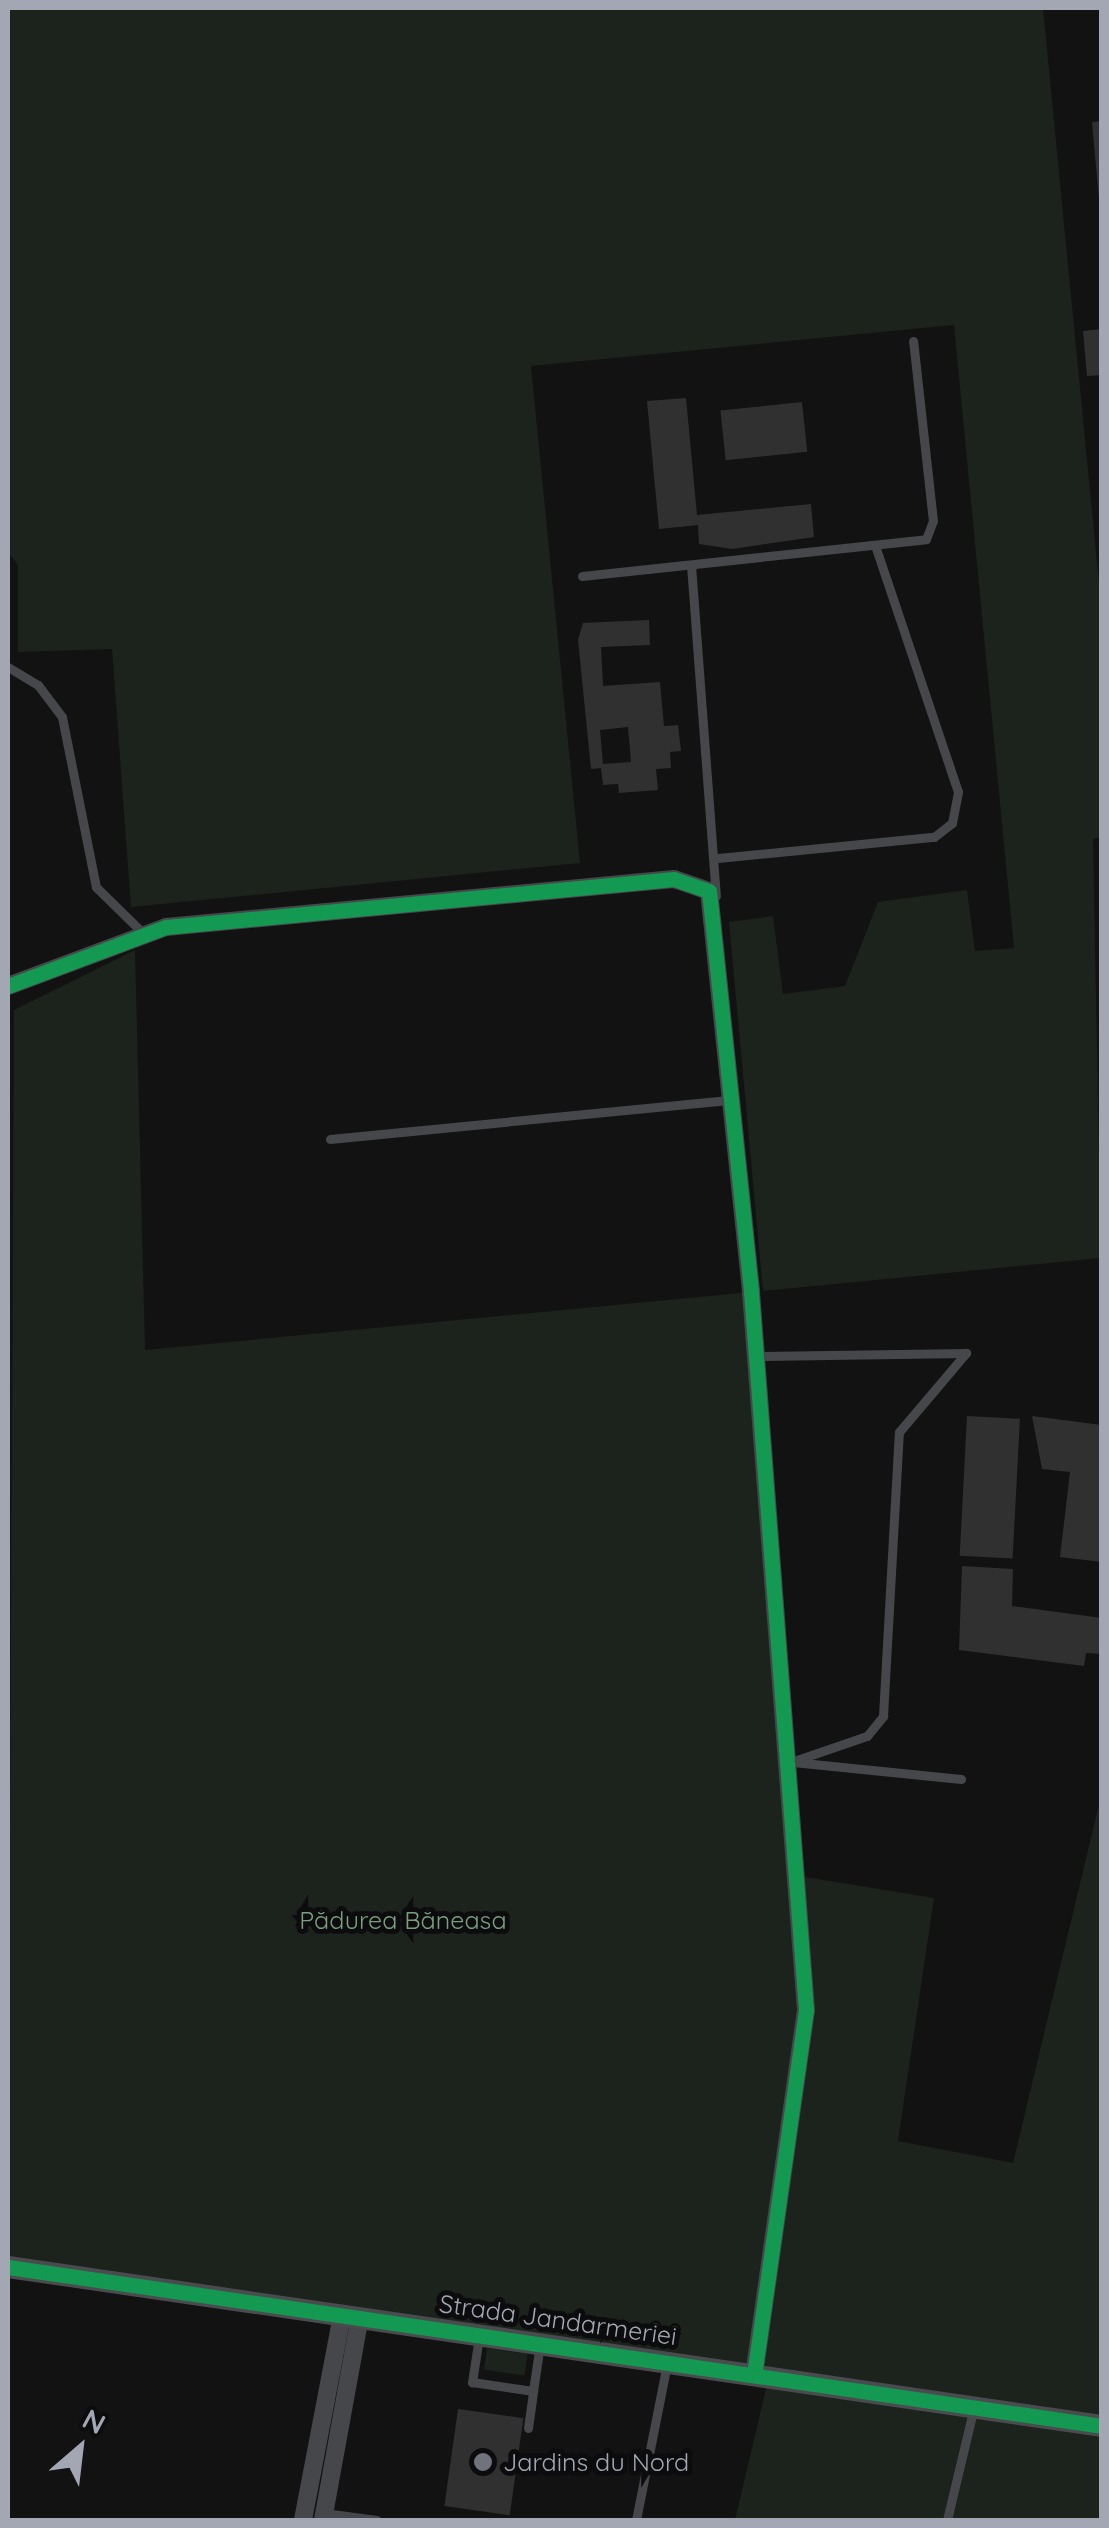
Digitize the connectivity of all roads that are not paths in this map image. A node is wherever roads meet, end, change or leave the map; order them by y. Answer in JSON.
{"nodes":[{"id":1,"x":913,"y":342,"type":"dead end"},
{"id":2,"x":876,"y":548,"type":"junction"},
{"id":3,"x":691,"y":565,"type":"junction"},
{"id":4,"x":582,"y":576,"type":"dead end"},
{"id":5,"x":8,"y":667,"type":"edge"},
{"id":6,"x":718,"y":858,"type":"junction"},
{"id":7,"x":716,"y":904,"type":"junction"},
{"id":8,"x":143,"y":933,"type":"junction"},
{"id":9,"x":8,"y":986,"type":"edge"},
{"id":10,"x":734,"y":1100,"type":"junction"},
{"id":11,"x":330,"y":1139,"type":"dead end"},
{"id":12,"x":756,"y":1356,"type":"junction"},
{"id":13,"x":790,"y":1762,"type":"junction"},
{"id":14,"x":961,"y":1779,"type":"dead end"},
{"id":15,"x":8,"y":2268,"type":"edge"},
{"id":16,"x":351,"y":2316,"type":"junction"},
{"id":17,"x":479,"y":2334,"type":"junction"},
{"id":18,"x":540,"y":2343,"type":"junction"},
{"id":19,"x":667,"y":2361,"type":"junction"},
{"id":20,"x":754,"y":2374,"type":"junction"},
{"id":21,"x":533,"y":2391,"type":"junction"},
{"id":22,"x":974,"y":2408,"type":"junction"},
{"id":23,"x":1102,"y":2426,"type":"edge"},
{"id":24,"x":528,"y":2428,"type":"dead end"},
{"id":25,"x":323,"y":2517,"type":"edge"},
{"id":26,"x":303,"y":2520,"type":"edge"},
{"id":27,"x":377,"y":2520,"type":"edge"},
{"id":28,"x":636,"y":2520,"type":"edge"},
{"id":29,"x":948,"y":2520,"type":"edge"}],
"edges":[{"from":1,"to":2,"type":"lane"},
{"from":2,"to":3,"type":"lane"},
{"from":2,"to":6,"type":"lane"},
{"from":3,"to":4,"type":"lane"},
{"from":3,"to":6,"type":"lane"},
{"from":5,"to":8,"type":"lane"},
{"from":6,"to":7,"type":"lane"},
{"from":7,"to":8,"type":"street"},
{"from":7,"to":10,"type":"street"},
{"from":8,"to":9,"type":"street"},
{"from":10,"to":11,"type":"lane"},
{"from":10,"to":12,"type":"street"},
{"from":12,"to":13,"type":"street"},
{"from":12,"to":13,"type":"lane"},
{"from":13,"to":14,"type":"lane"},
{"from":13,"to":20,"type":"street"},
{"from":15,"to":16,"type":"street","name":"Strada Jandarmeriei"},
{"from":16,"to":17,"type":"street","name":"Strada Jandarmeriei"},
{"from":16,"to":25,"type":"street"},
{"from":16,"to":26,"type":"street"},
{"from":17,"to":18,"type":"street","name":"Strada Jandarmeriei"},
{"from":17,"to":21,"type":"lane"},
{"from":18,"to":19,"type":"street","name":"Strada Jandarmeriei"},
{"from":18,"to":21,"type":"lane"},
{"from":19,"to":20,"type":"street","name":"Strada Jandarmeriei"},
{"from":19,"to":28,"type":"lane"},
{"from":20,"to":22,"type":"street","name":"Strada Jandarmeriei"},
{"from":21,"to":24,"type":"lane"},
{"from":22,"to":23,"type":"street","name":"Strada Jandarmeriei"},
{"from":22,"to":29,"type":"lane"},
{"from":25,"to":27,"type":"lane"}]}
